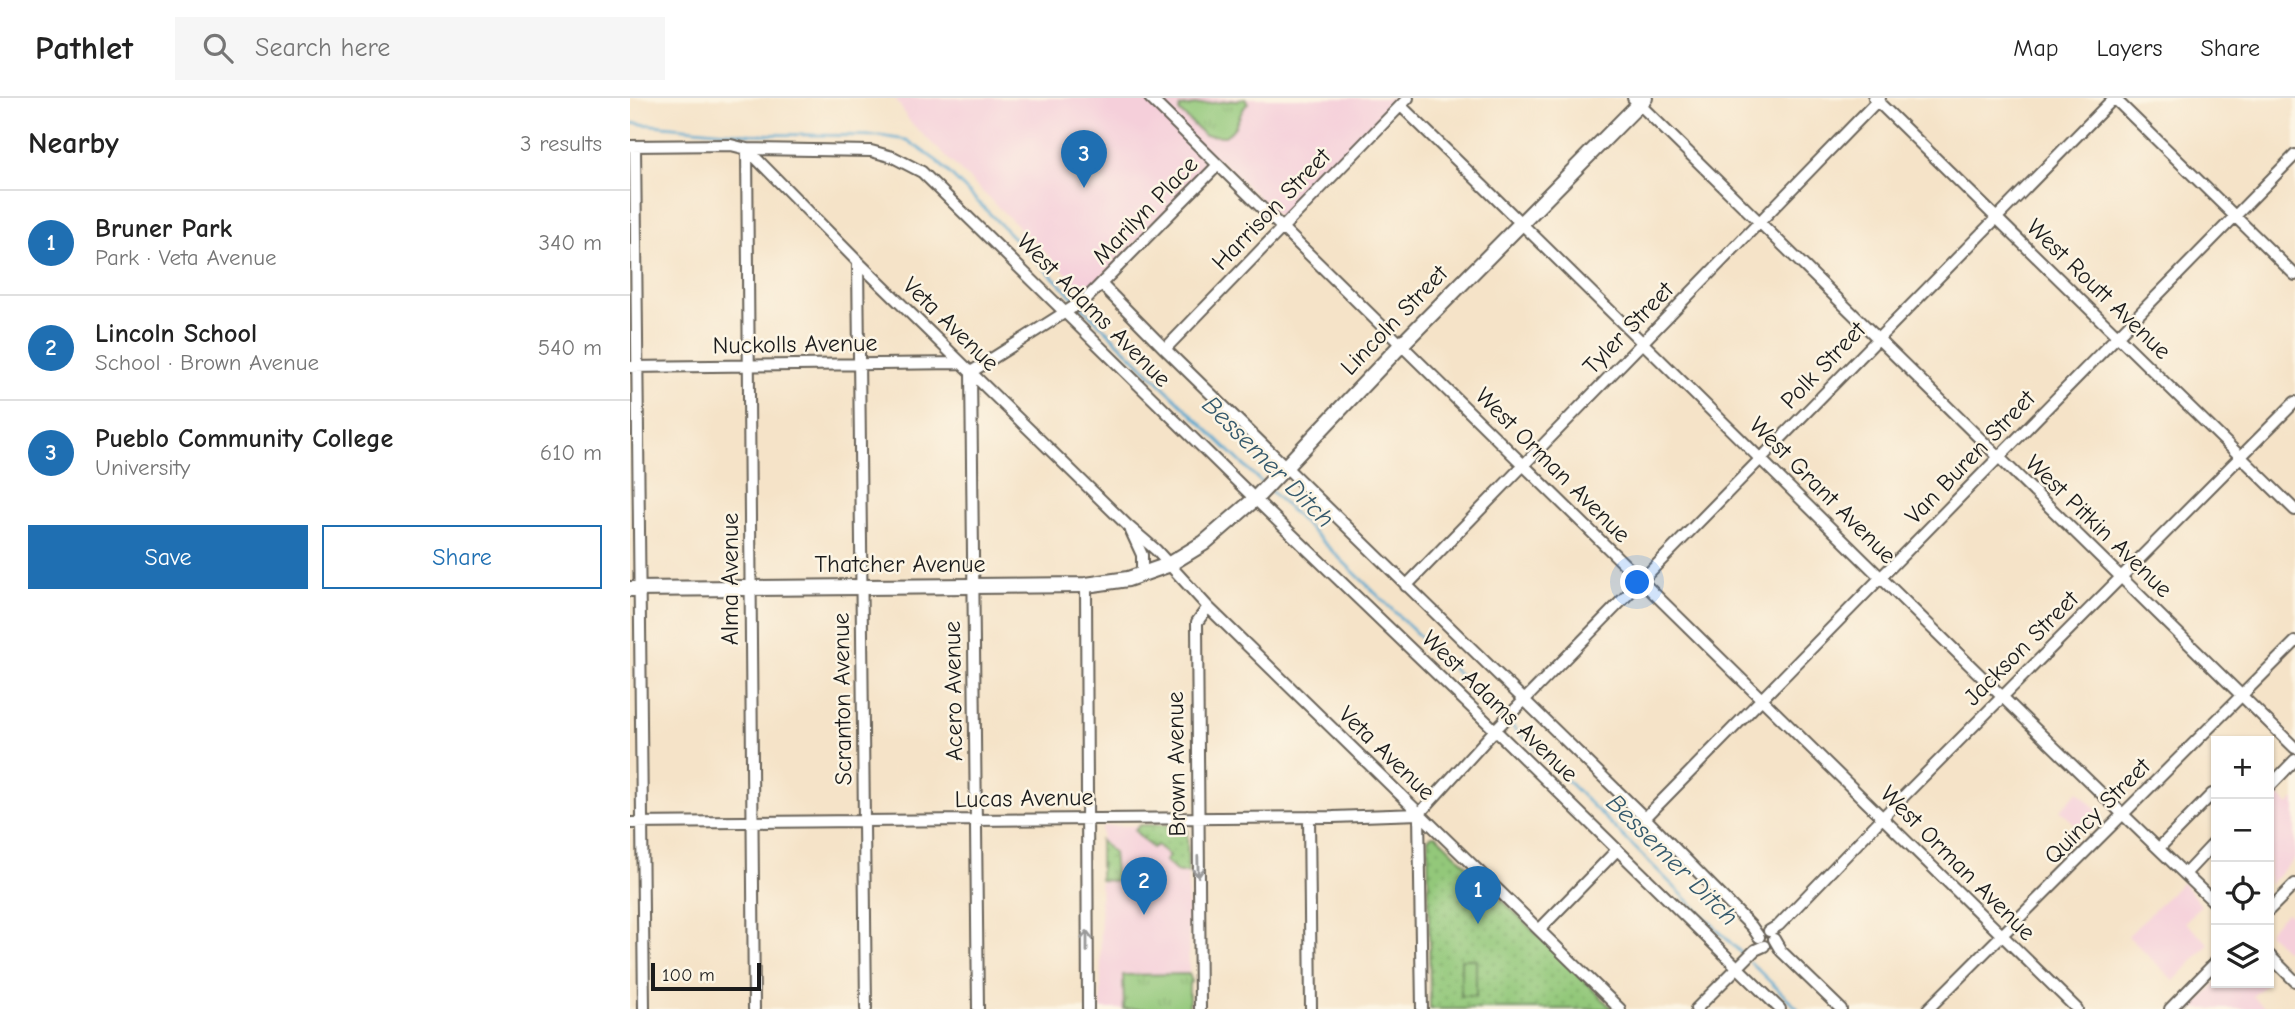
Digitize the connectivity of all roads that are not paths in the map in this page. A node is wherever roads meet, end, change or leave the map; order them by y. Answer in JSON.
{"nodes":[{"id":1,"x":1150,"y":98,"type":"edge"},
{"id":2,"x":2114,"y":98,"type":"edge"},
{"id":3,"x":1877,"y":99,"type":"edge"},
{"id":4,"x":1639,"y":100,"type":"edge"},
{"id":5,"x":1405,"y":102,"type":"edge"},
{"id":6,"x":632,"y":146,"type":"edge"},
{"id":7,"x":747,"y":149,"type":"junction"},
{"id":8,"x":2295,"y":155,"type":"edge"},
{"id":9,"x":1218,"y":165,"type":"junction"},
{"id":10,"x":2235,"y":216,"type":"junction"},
{"id":11,"x":1997,"y":218,"type":"junction"},
{"id":12,"x":1759,"y":222,"type":"junction"},
{"id":13,"x":1522,"y":223,"type":"junction"},
{"id":14,"x":1282,"y":228,"type":"junction"},
{"id":15,"x":858,"y":262,"type":"junction"},
{"id":16,"x":2295,"y":275,"type":"edge"},
{"id":17,"x":1101,"y":284,"type":"junction"},
{"id":18,"x":1069,"y":310,"type":"junction"},
{"id":19,"x":2118,"y":336,"type":"junction"},
{"id":20,"x":1878,"y":339,"type":"junction"},
{"id":21,"x":1642,"y":343,"type":"junction"},
{"id":22,"x":1401,"y":345,"type":"junction"},
{"id":23,"x":1165,"y":349,"type":"junction"},
{"id":24,"x":961,"y":363,"type":"junction"},
{"id":25,"x":859,"y":364,"type":"junction"},
{"id":26,"x":749,"y":365,"type":"junction"},
{"id":27,"x":634,"y":367,"type":"edge"},
{"id":28,"x":971,"y":373,"type":"junction"},
{"id":29,"x":2295,"y":402,"type":"edge"},
{"id":30,"x":1999,"y":457,"type":"junction"},
{"id":31,"x":2241,"y":457,"type":"junction"},
{"id":32,"x":1761,"y":458,"type":"junction"},
{"id":33,"x":1523,"y":466,"type":"junction"},
{"id":34,"x":1281,"y":470,"type":"junction"},
{"id":35,"x":1258,"y":495,"type":"junction"},
{"id":36,"x":2295,"y":510,"type":"edge"},
{"id":37,"x":1128,"y":526,"type":"junction"},
{"id":38,"x":1168,"y":565,"type":"junction"},
{"id":39,"x":1142,"y":575,"type":"junction"},
{"id":40,"x":1881,"y":577,"type":"junction"},
{"id":41,"x":2121,"y":578,"type":"junction"},
{"id":42,"x":1641,"y":581,"type":"junction"},
{"id":43,"x":1086,"y":585,"type":"junction"},
{"id":44,"x":1406,"y":586,"type":"junction"},
{"id":45,"x":973,"y":587,"type":"junction"},
{"id":46,"x":751,"y":588,"type":"junction"},
{"id":47,"x":861,"y":588,"type":"junction"},
{"id":48,"x":634,"y":589,"type":"edge"},
{"id":49,"x":1208,"y":607,"type":"junction"},
{"id":50,"x":2295,"y":642,"type":"edge"},
{"id":51,"x":2242,"y":696,"type":"junction"},
{"id":52,"x":2002,"y":697,"type":"junction"},
{"id":53,"x":1762,"y":699,"type":"junction"},
{"id":54,"x":1524,"y":701,"type":"junction"},
{"id":55,"x":1495,"y":730,"type":"junction"},
{"id":56,"x":2295,"y":748,"type":"edge"},
{"id":57,"x":2295,"y":760,"type":"edge"},
{"id":58,"x":2274,"y":782,"type":"edge"},
{"id":59,"x":2211,"y":795,"type":"edge"},
{"id":60,"x":1419,"y":814,"type":"junction"},
{"id":61,"x":2123,"y":814,"type":"junction"},
{"id":62,"x":1198,"y":817,"type":"junction"},
{"id":63,"x":1309,"y":817,"type":"junction"},
{"id":64,"x":1088,"y":818,"type":"junction"},
{"id":65,"x":1645,"y":818,"type":"junction"},
{"id":66,"x":1882,"y":818,"type":"junction"},
{"id":67,"x":976,"y":820,"type":"junction"},
{"id":68,"x":865,"y":821,"type":"junction"},
{"id":69,"x":753,"y":822,"type":"junction"},
{"id":70,"x":630,"y":823,"type":"edge"},
{"id":71,"x":642,"y":823,"type":"junction"},
{"id":72,"x":2211,"y":846,"type":"edge"},
{"id":73,"x":2159,"y":848,"type":"junction"},
{"id":74,"x":1617,"y":850,"type":"junction"},
{"id":75,"x":2185,"y":874,"type":"junction"},
{"id":76,"x":2295,"y":884,"type":"edge"},
{"id":77,"x":2211,"y":899,"type":"edge"},
{"id":78,"x":2274,"y":905,"type":"edge"},
{"id":79,"x":1539,"y":930,"type":"junction"},
{"id":80,"x":2002,"y":935,"type":"junction"},
{"id":81,"x":1766,"y":939,"type":"junction"},
{"id":82,"x":2274,"y":960,"type":"edge"},
{"id":83,"x":1741,"y":965,"type":"junction"},
{"id":84,"x":2211,"y":967,"type":"edge"},
{"id":85,"x":2295,"y":981,"type":"edge"},
{"id":86,"x":644,"y":1009,"type":"edge"},
{"id":87,"x":754,"y":1009,"type":"edge"},
{"id":88,"x":866,"y":1009,"type":"edge"},
{"id":89,"x":978,"y":1009,"type":"edge"},
{"id":90,"x":1088,"y":1009,"type":"edge"},
{"id":91,"x":1200,"y":1009,"type":"edge"},
{"id":92,"x":1311,"y":1009,"type":"edge"},
{"id":93,"x":1422,"y":1009,"type":"edge"},
{"id":94,"x":1620,"y":1009,"type":"edge"},
{"id":95,"x":1696,"y":1009,"type":"edge"},
{"id":96,"x":1780,"y":1009,"type":"edge"},
{"id":97,"x":1841,"y":1009,"type":"edge"},
{"id":98,"x":1928,"y":1009,"type":"edge"},
{"id":99,"x":2077,"y":1009,"type":"edge"},
{"id":100,"x":2170,"y":1009,"type":"edge"}],
"edges":[{"from":1,"to":9,"type":"street","name":"West Orman Avenue"},
{"from":2,"to":10,"type":"street"},
{"from":2,"to":11,"type":"street","name":"Polk Street"},
{"from":3,"to":11,"type":"street","name":"West Routt Avenue"},
{"from":3,"to":12,"type":"street","name":"Tyler Street"},
{"from":4,"to":12,"type":"street","name":"West Pitkin Avenue"},
{"from":4,"to":13,"type":"main road","name":"Lincoln Street"},
{"from":5,"to":13,"type":"street","name":"West Grant Avenue"},
{"from":5,"to":14,"type":"street","name":"Harrison Street"},
{"from":6,"to":7,"type":"street","name":"West Adams Avenue"},
{"from":6,"to":27,"type":"street"},
{"from":7,"to":15,"type":"street","name":"Veta Avenue"},
{"from":7,"to":18,"type":"street","name":"West Adams Avenue"},
{"from":7,"to":26,"type":"street","name":"Alma Avenue"},
{"from":8,"to":10,"type":"street","name":"Van Buren Street"},
{"from":9,"to":14,"type":"street","name":"West Orman Avenue"},
{"from":9,"to":17,"type":"street","name":"Marilyn Place"},
{"from":10,"to":16,"type":"street"},
{"from":10,"to":19,"type":"street","name":"Van Buren Street"},
{"from":11,"to":19,"type":"street","name":"West Routt Avenue"},
{"from":11,"to":20,"type":"street","name":"Polk Street"},
{"from":12,"to":20,"type":"street","name":"West Pitkin Avenue"},
{"from":12,"to":21,"type":"street","name":"Tyler Street"},
{"from":13,"to":21,"type":"street","name":"West Grant Avenue"},
{"from":13,"to":22,"type":"main road","name":"Lincoln Street"},
{"from":14,"to":22,"type":"street","name":"West Orman Avenue"},
{"from":14,"to":23,"type":"street","name":"Harrison Street"},
{"from":15,"to":24,"type":"street","name":"Veta Avenue"},
{"from":15,"to":25,"type":"street","name":"Scranton Avenue"},
{"from":17,"to":18,"type":"street","name":"Marilyn Place"},
{"from":17,"to":23,"type":"street","name":"West Adams Avenue"},
{"from":18,"to":28,"type":"street"},
{"from":18,"to":35,"type":"street","name":"West Adams Avenue"},
{"from":19,"to":30,"type":"street","name":"Van Buren Street"},
{"from":19,"to":31,"type":"street","name":"West Routt Avenue"},
{"from":20,"to":30,"type":"street","name":"West Pitkin Avenue"},
{"from":20,"to":32,"type":"street","name":"Polk Street"},
{"from":21,"to":32,"type":"street","name":"West Grant Avenue"},
{"from":21,"to":33,"type":"street","name":"Tyler Street"},
{"from":22,"to":33,"type":"street","name":"West Orman Avenue"},
{"from":22,"to":34,"type":"main road","name":"Lincoln Street"},
{"from":23,"to":34,"type":"street","name":"West Adams Avenue"},
{"from":24,"to":25,"type":"street","name":"Nuckolls Avenue"},
{"from":24,"to":28,"type":"street","name":"Veta Avenue"},
{"from":25,"to":26,"type":"street","name":"Nuckolls Avenue"},
{"from":25,"to":47,"type":"street","name":"Scranton Avenue"},
{"from":26,"to":27,"type":"street","name":"Nuckolls Avenue"},
{"from":26,"to":46,"type":"street","name":"Alma Avenue"},
{"from":27,"to":48,"type":"street"},
{"from":28,"to":37,"type":"street","name":"Veta Avenue"},
{"from":28,"to":45,"type":"street","name":"Acero Avenue"},
{"from":29,"to":31,"type":"street","name":"Jackson Street"},
{"from":30,"to":40,"type":"street","name":"Van Buren Street"},
{"from":30,"to":41,"type":"street","name":"West Pitkin Avenue"},
{"from":31,"to":36,"type":"street","name":"West Routt Avenue"},
{"from":31,"to":41,"type":"street","name":"Jackson Street"},
{"from":32,"to":40,"type":"street","name":"West Grant Avenue"},
{"from":32,"to":42,"type":"street","name":"Polk Street"},
{"from":33,"to":42,"type":"street","name":"West Orman Avenue"},
{"from":33,"to":44,"type":"street","name":"Tyler Street"},
{"from":34,"to":35,"type":"main road","name":"Lincoln Street"},
{"from":34,"to":44,"type":"street","name":"West Adams Avenue"},
{"from":35,"to":38,"type":"main road","name":"Lincoln Street"},
{"from":35,"to":55,"type":"street","name":"West Adams Avenue"},
{"from":37,"to":38,"type":"street","name":"Veta Avenue"},
{"from":37,"to":39,"type":"street","name":"Veta Avenue"},
{"from":38,"to":39,"type":"main road","name":"Thatcher Avenue"},
{"from":38,"to":49,"type":"street","name":"Veta Avenue"},
{"from":39,"to":43,"type":"main road","name":"Thatcher Avenue"},
{"from":40,"to":52,"type":"street","name":"West Grant Avenue"},
{"from":40,"to":53,"type":"street","name":"Van Buren Street"},
{"from":41,"to":51,"type":"street","name":"West Pitkin Avenue"},
{"from":41,"to":52,"type":"street","name":"Jackson Street"},
{"from":42,"to":53,"type":"street","name":"West Orman Avenue"},
{"from":42,"to":54,"type":"street","name":"Polk Street"},
{"from":43,"to":45,"type":"main road","name":"Thatcher Avenue"},
{"from":43,"to":64,"type":"street"},
{"from":44,"to":54,"type":"street","name":"West Adams Avenue"},
{"from":45,"to":47,"type":"main road","name":"Thatcher Avenue"},
{"from":45,"to":67,"type":"street","name":"Acero Avenue"},
{"from":46,"to":47,"type":"main road","name":"Thatcher Avenue"},
{"from":46,"to":48,"type":"main road","name":"Thatcher Avenue"},
{"from":46,"to":69,"type":"street","name":"Alma Avenue"},
{"from":47,"to":68,"type":"street","name":"Scranton Avenue"},
{"from":48,"to":71,"type":"street"},
{"from":49,"to":60,"type":"street","name":"Veta Avenue"},
{"from":49,"to":62,"type":"street","name":"Brown Avenue"},
{"from":50,"to":51,"type":"street","name":"Quincy Street"},
{"from":51,"to":56,"type":"street","name":"West Pitkin Avenue"},
{"from":51,"to":61,"type":"street","name":"Quincy Street"},
{"from":52,"to":61,"type":"street","name":"West Grant Avenue"},
{"from":52,"to":66,"type":"street","name":"Jackson Street"},
{"from":53,"to":65,"type":"street","name":"Van Buren Street"},
{"from":53,"to":66,"type":"street","name":"West Orman Avenue"},
{"from":54,"to":55,"type":"street","name":"Polk Street"},
{"from":54,"to":65,"type":"street","name":"West Adams Avenue"},
{"from":55,"to":60,"type":"street","name":"Polk Street"},
{"from":55,"to":74,"type":"street","name":"West Adams Avenue"},
{"from":57,"to":58,"type":"street"},
{"from":59,"to":73,"type":"street"},
{"from":60,"to":63,"type":"street","name":"Lucas Avenue"},
{"from":60,"to":79,"type":"street","name":"Veta Avenue"},
{"from":60,"to":93,"type":"street"},
{"from":61,"to":73,"type":"street","name":"West Grant Avenue"},
{"from":61,"to":80,"type":"street","name":"Quincy Street"},
{"from":62,"to":63,"type":"street","name":"Lucas Avenue"},
{"from":62,"to":64,"type":"street","name":"Lucas Avenue"},
{"from":62,"to":91,"type":"street","name":"Brown Avenue","one_way":true},
{"from":63,"to":92,"type":"street"},
{"from":64,"to":67,"type":"street","name":"Lucas Avenue"},
{"from":90,"to":64,"type":"street","one_way":true},
{"from":65,"to":81,"type":"street","name":"West Adams Avenue"},
{"from":66,"to":80,"type":"street","name":"West Orman Avenue"},
{"from":66,"to":81,"type":"street","name":"Jackson Street"},
{"from":67,"to":68,"type":"street","name":"Lucas Avenue"},
{"from":67,"to":89,"type":"street","name":"Acero Avenue"},
{"from":68,"to":69,"type":"street","name":"Lucas Avenue"},
{"from":68,"to":88,"type":"street","name":"Scranton Avenue"},
{"from":69,"to":71,"type":"street","name":"Lucas Avenue"},
{"from":69,"to":87,"type":"street","name":"Alma Avenue"},
{"from":70,"to":71,"type":"street","name":"Lucas Avenue"},
{"from":71,"to":86,"type":"street"},
{"from":72,"to":75,"type":"street"},
{"from":73,"to":75,"type":"street","name":"West Grant Avenue"},
{"from":74,"to":79,"type":"street"},
{"from":74,"to":83,"type":"street","name":"West Adams Avenue"},
{"from":75,"to":77,"type":"street","name":"West Grant Avenue"},
{"from":76,"to":78,"type":"street"},
{"from":79,"to":94,"type":"street","name":"Veta Avenue"},
{"from":80,"to":98,"type":"street","name":"Quincy Street"},
{"from":80,"to":99,"type":"street","name":"West Orman Avenue"},
{"from":81,"to":83,"type":"street","name":"Jackson Street"},
{"from":81,"to":97,"type":"street","name":"West Adams Avenue"},
{"from":82,"to":85,"type":"street"},
{"from":83,"to":95,"type":"street","name":"Jackson Street"},
{"from":83,"to":96,"type":"street","name":"West Adams Avenue"},
{"from":84,"to":100,"type":"street"}]}
